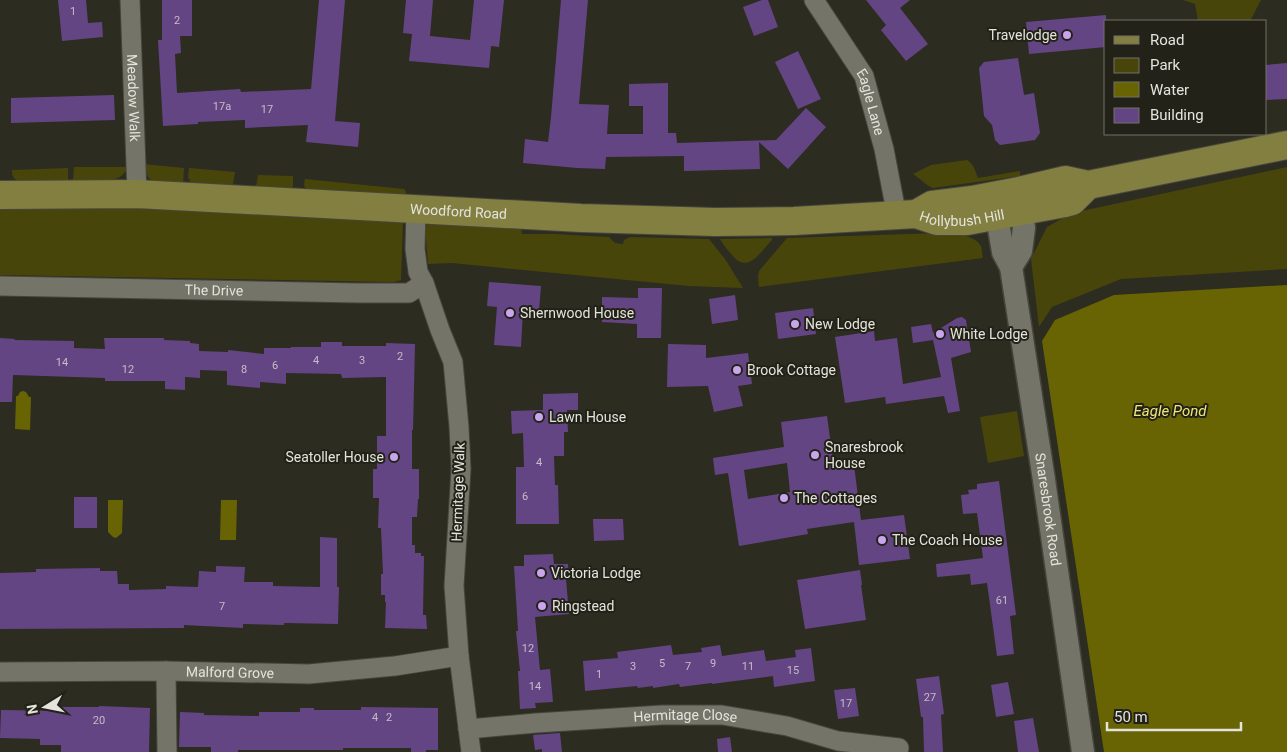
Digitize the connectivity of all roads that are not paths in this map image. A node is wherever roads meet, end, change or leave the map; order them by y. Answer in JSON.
{"nodes":[{"id":1,"x":130,"y":0,"type":"edge"},
{"id":2,"x":814,"y":0,"type":"edge"},
{"id":3,"x":1287,"y":145,"type":"edge"},
{"id":4,"x":137,"y":194,"type":"junction"},
{"id":5,"x":0,"y":195,"type":"edge"},
{"id":6,"x":1008,"y":203,"type":"junction"},
{"id":7,"x":416,"y":209,"type":"junction"},
{"id":8,"x":906,"y":215,"type":"junction"},
{"id":9,"x":424,"y":283,"type":"junction"},
{"id":10,"x":0,"y":286,"type":"edge"},
{"id":11,"x":459,"y":656,"type":"junction"},
{"id":12,"x":166,"y":671,"type":"junction"},
{"id":13,"x":0,"y":672,"type":"edge"},
{"id":14,"x":468,"y":729,"type":"junction"},
{"id":15,"x":899,"y":748,"type":"dead end"},
{"id":16,"x":167,"y":752,"type":"edge"},
{"id":17,"x":471,"y":752,"type":"edge"},
{"id":18,"x":1083,"y":752,"type":"edge"}],
"edges":[{"from":1,"to":4,"type":"street","name":"Meadow Walk"},
{"from":2,"to":8,"type":"street","name":"Eagle Lane"},
{"from":3,"to":6,"type":"main road","name":"Hollybush Hill"},
{"from":4,"to":5,"type":"main road","name":"Woodford Road"},
{"from":4,"to":7,"type":"main road","name":"Woodford Road"},
{"from":6,"to":8,"type":"main road","name":"Hollybush Hill"},
{"from":6,"to":18,"type":"street","name":"Snaresbrook Road"},
{"from":7,"to":8,"type":"main road","name":"Woodford Road"},
{"from":7,"to":9,"type":"street","name":"Hermitage Walk"},
{"from":9,"to":10,"type":"street","name":"The Drive"},
{"from":9,"to":11,"type":"street","name":"Hermitage Walk"},
{"from":11,"to":12,"type":"street","name":"Malford Grove"},
{"from":11,"to":14,"type":"street","name":"Hermitage Walk"},
{"from":12,"to":13,"type":"street","name":"Malford Grove"},
{"from":12,"to":16,"type":"street"},
{"from":14,"to":15,"type":"street","name":"Hermitage Close"},
{"from":14,"to":17,"type":"street","name":"Hermitage Walk"}]}
